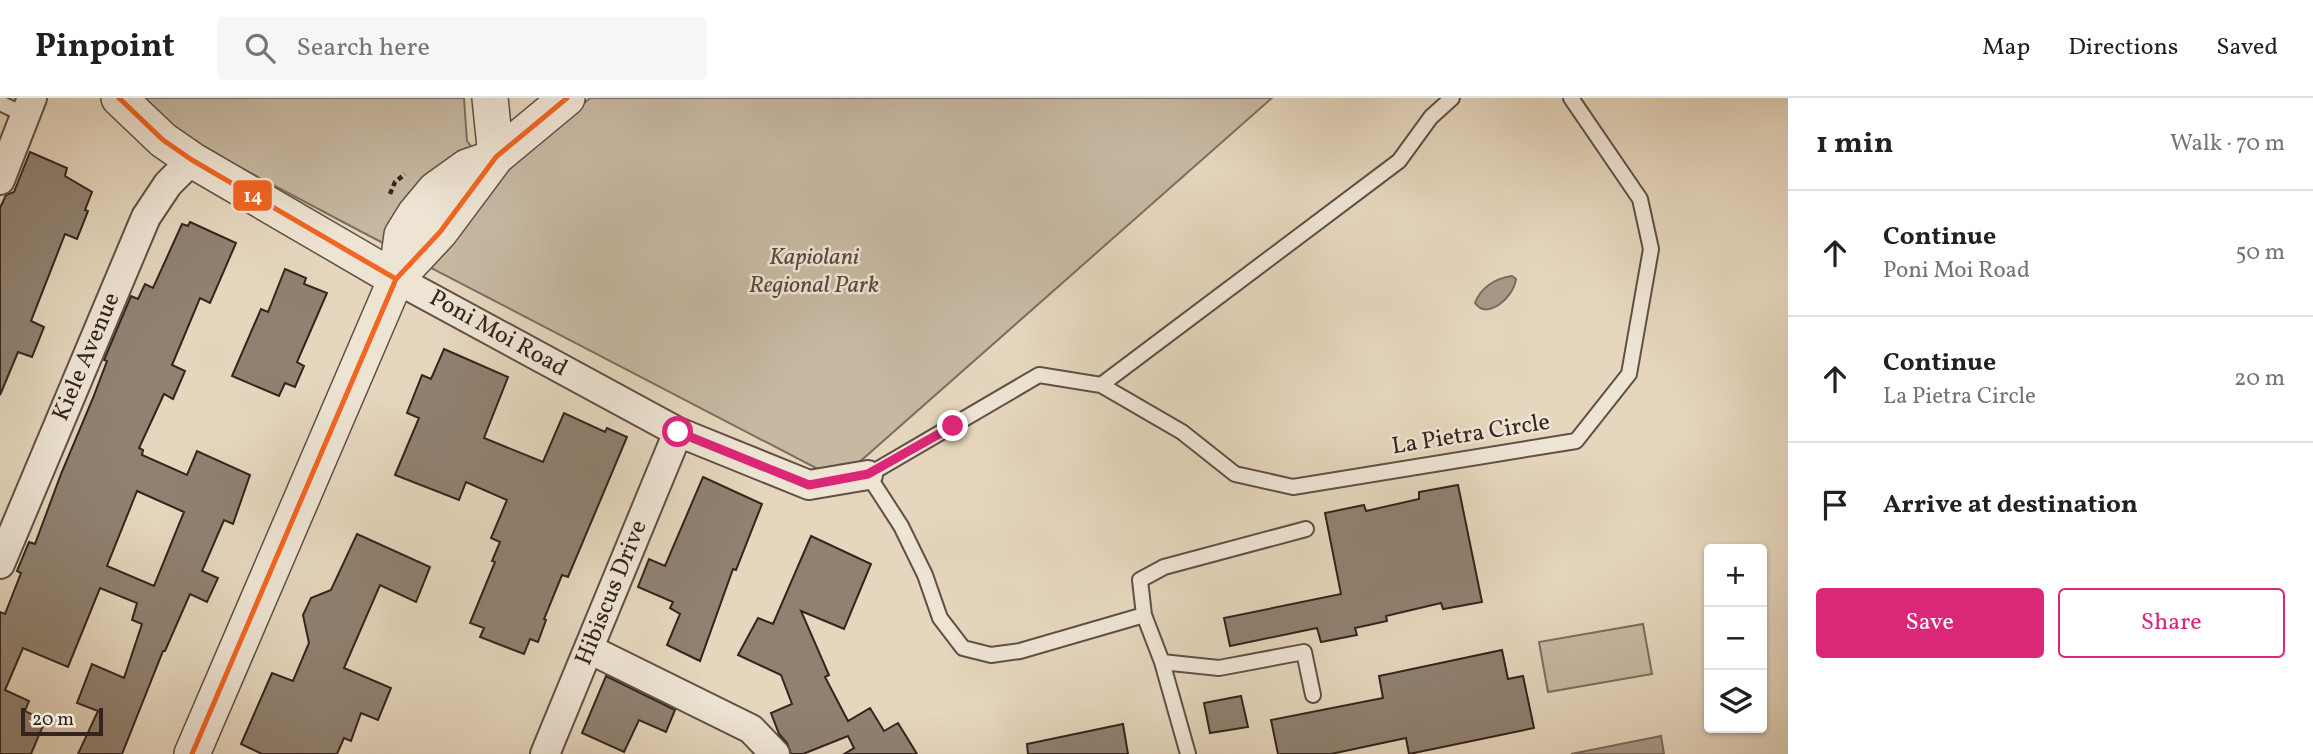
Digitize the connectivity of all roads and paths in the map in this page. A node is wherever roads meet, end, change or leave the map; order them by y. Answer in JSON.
{"nodes":[{"id":1,"x":120,"y":98,"type":"edge"},
{"id":2,"x":490,"y":98,"type":"edge"},
{"id":3,"x":567,"y":98,"type":"edge"},
{"id":4,"x":1452,"y":98,"type":"edge"},
{"id":5,"x":1571,"y":98,"type":"edge"},
{"id":6,"x":0,"y":103,"type":"edge"},
{"id":7,"x":29,"y":106,"type":"edge"},
{"id":8,"x":496,"y":158,"type":"junction"},
{"id":9,"x":192,"y":160,"type":"junction"},
{"id":10,"x":0,"y":180,"type":"edge"},
{"id":11,"x":396,"y":279,"type":"junction"},
{"id":12,"x":1101,"y":385,"type":"junction"},
{"id":13,"x":678,"y":432,"type":"junction"},
{"id":14,"x":868,"y":474,"type":"junction"},
{"id":15,"x":1306,"y":529,"type":"dead end"},
{"id":16,"x":0,"y":564,"type":"edge"},
{"id":17,"x":1144,"y":615,"type":"junction"},
{"id":18,"x":589,"y":649,"type":"junction"},
{"id":19,"x":1162,"y":662,"type":"junction"},
{"id":20,"x":1313,"y":695,"type":"dead end"},
{"id":21,"x":192,"y":754,"type":"edge"},
{"id":22,"x":545,"y":754,"type":"edge"},
{"id":23,"x":775,"y":754,"type":"edge"},
{"id":24,"x":1188,"y":754,"type":"edge"}],
"edges":[{"from":1,"to":9,"type":"street","name":"Poni Moi Road"},
{"from":2,"to":8,"type":"street"},
{"from":3,"to":8,"type":"street"},
{"from":4,"to":12,"type":"lane"},
{"from":5,"to":12,"type":"lane","name":"La Pietra Circle"},
{"from":6,"to":7,"type":"lane"},
{"from":7,"to":10,"type":"street"},
{"from":8,"to":11,"type":"street"},
{"from":9,"to":11,"type":"street","name":"Poni Moi Road"},
{"from":9,"to":16,"type":"street","name":"Kiele Avenue"},
{"from":11,"to":13,"type":"street","name":"Poni Moi Road"},
{"from":11,"to":21,"type":"street"},
{"from":12,"to":14,"type":"lane","name":"La Pietra Circle"},
{"from":13,"to":14,"type":"street","name":"Poni Moi Road"},
{"from":13,"to":18,"type":"street","name":"Hibiscus Drive"},
{"from":14,"to":17,"type":"lane"},
{"from":15,"to":17,"type":"lane"},
{"from":17,"to":19,"type":"lane"},
{"from":18,"to":22,"type":"street","name":"Hibiscus Drive"},
{"from":18,"to":23,"type":"street"},
{"from":19,"to":20,"type":"lane"},
{"from":19,"to":24,"type":"lane"}]}
